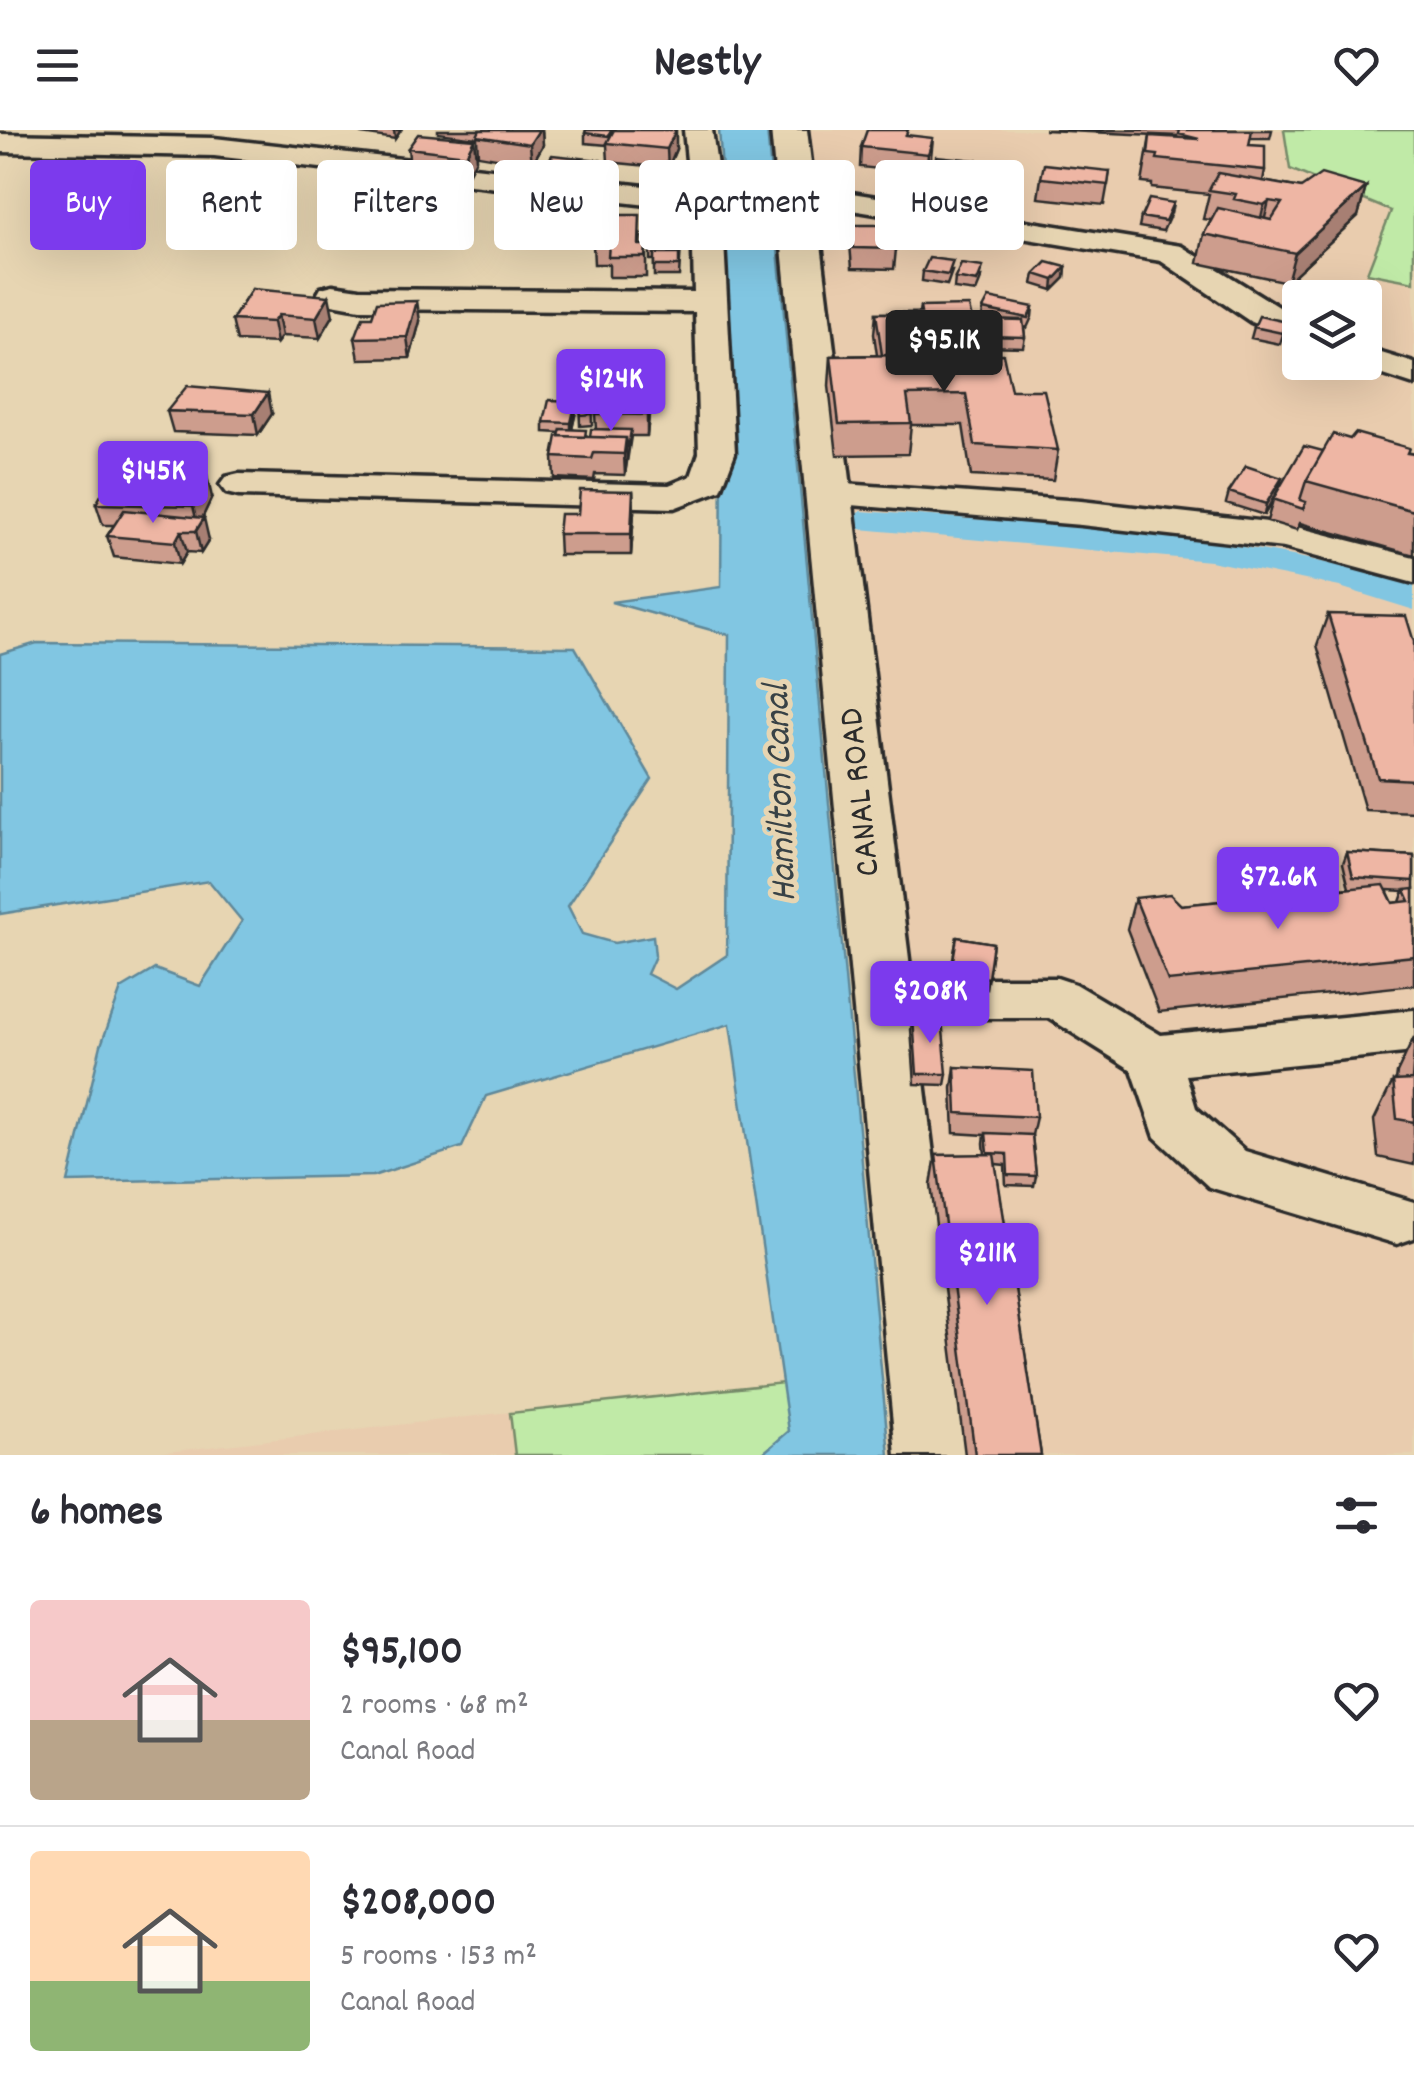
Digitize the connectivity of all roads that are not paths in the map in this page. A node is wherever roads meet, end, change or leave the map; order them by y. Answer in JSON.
{"nodes":[{"id":1,"x":698,"y":130,"type":"edge"},
{"id":2,"x":789,"y":130,"type":"edge"},
{"id":3,"x":0,"y":143,"type":"edge"},
{"id":4,"x":702,"y":160,"type":"edge"},
{"id":5,"x":792,"y":160,"type":"edge"},
{"id":6,"x":639,"y":194,"type":"edge"},
{"id":7,"x":855,"y":203,"type":"edge"},
{"id":8,"x":709,"y":250,"type":"edge"},
{"id":9,"x":802,"y":250,"type":"edge"},
{"id":10,"x":333,"y":294,"type":"edge"},
{"id":11,"x":712,"y":302,"type":"junction"},
{"id":12,"x":1282,"y":324,"type":"edge"},
{"id":13,"x":1382,"y":364,"type":"edge"},
{"id":14,"x":1414,"y":375,"type":"edge"},
{"id":15,"x":239,"y":485,"type":"dead end"},
{"id":16,"x":830,"y":494,"type":"junction"},
{"id":17,"x":1414,"y":570,"type":"edge"},
{"id":18,"x":885,"y":998,"type":"junction"},
{"id":19,"x":1414,"y":1031,"type":"edge"},
{"id":20,"x":1154,"y":1058,"type":"junction"},
{"id":21,"x":1396,"y":1220,"type":"dead end"},
{"id":22,"x":934,"y":1455,"type":"edge"}],
"edges":[{"from":1,"to":4,"type":"street"},
{"from":2,"to":5,"type":"main road","name":"CANAL ROAD"},
{"from":3,"to":6,"type":"street"},
{"from":7,"to":12,"type":"street"},
{"from":8,"to":11,"type":"street"},
{"from":9,"to":16,"type":"main road","name":"CANAL ROAD"},
{"from":10,"to":11,"type":"street"},
{"from":11,"to":15,"type":"street"},
{"from":13,"to":14,"type":"street"},
{"from":16,"to":17,"type":"street"},
{"from":16,"to":18,"type":"main road","name":"CANAL ROAD"},
{"from":18,"to":20,"type":"street"},
{"from":18,"to":22,"type":"main road","name":"CANAL ROAD"},
{"from":19,"to":20,"type":"street"},
{"from":20,"to":21,"type":"street"}]}
